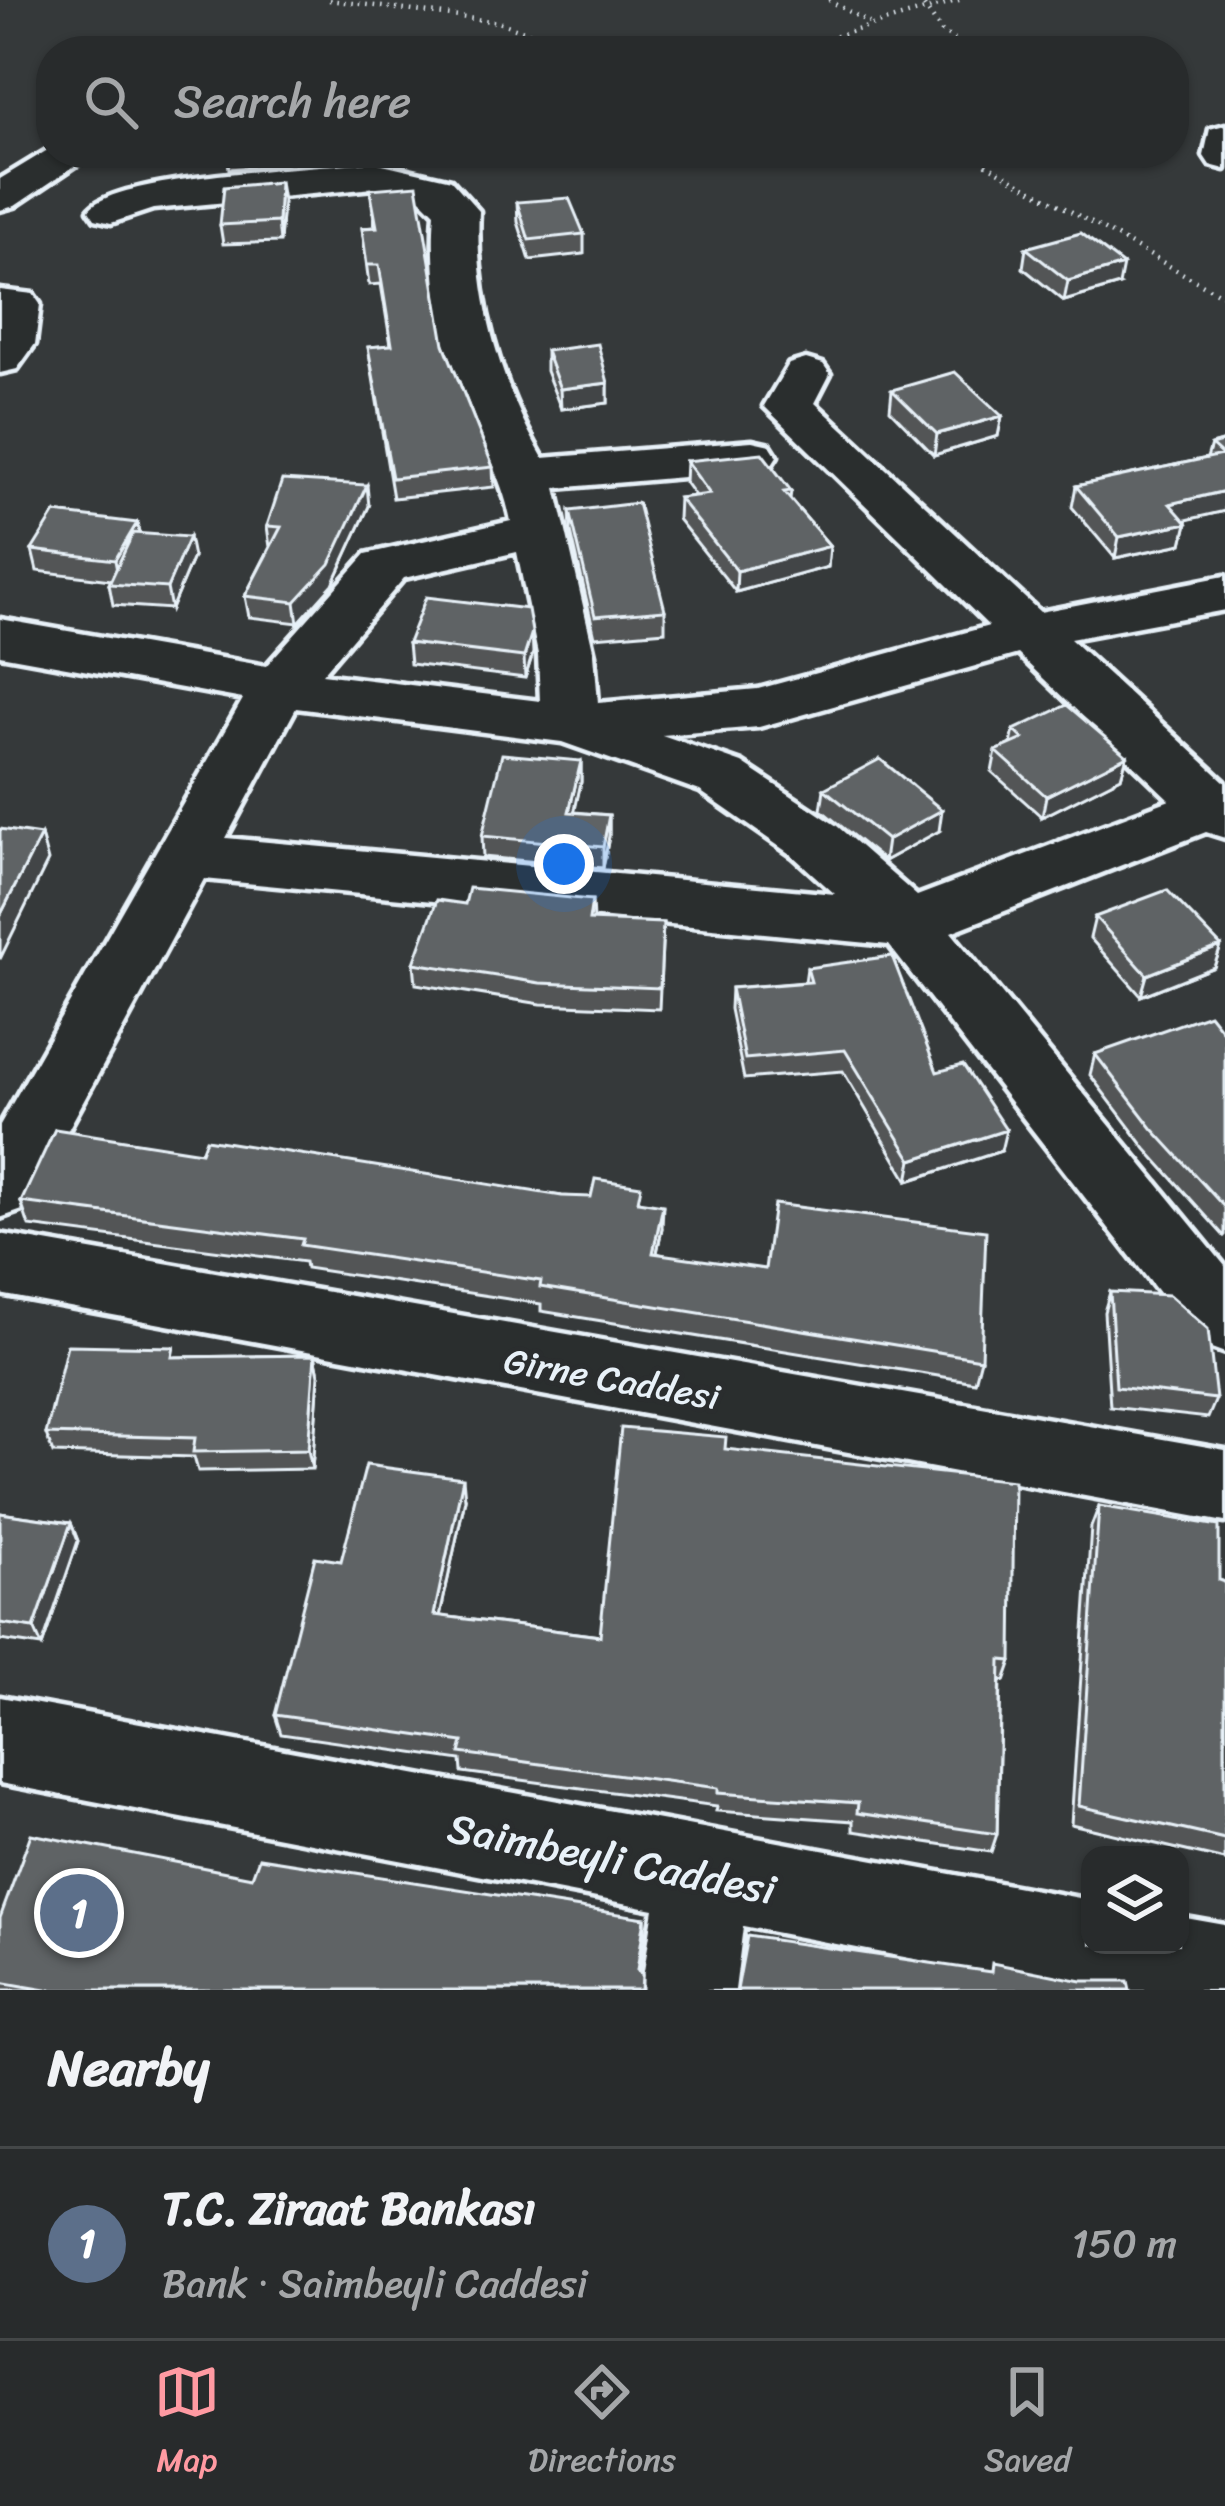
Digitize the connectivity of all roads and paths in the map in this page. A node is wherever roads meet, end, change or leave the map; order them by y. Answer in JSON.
{"nodes":[{"id":1,"x":329,"y":0,"type":"edge"},
{"id":2,"x":829,"y":0,"type":"edge"},
{"id":3,"x":958,"y":0,"type":"edge"},
{"id":4,"x":922,"y":3,"type":"edge"},
{"id":5,"x":871,"y":23,"type":"junction"},
{"id":6,"x":539,"y":36,"type":"edge"},
{"id":7,"x":831,"y":36,"type":"edge"},
{"id":8,"x":949,"y":36,"type":"edge"},
{"id":9,"x":1225,"y":138,"type":"edge"},
{"id":10,"x":1225,"y":156,"type":"edge"},
{"id":11,"x":48,"y":168,"type":"edge"},
{"id":12,"x":993,"y":168,"type":"edge"},
{"id":13,"x":0,"y":197,"type":"edge"},
{"id":14,"x":111,"y":211,"type":"dead end"},
{"id":15,"x":1225,"y":297,"type":"edge"},
{"id":16,"x":0,"y":304,"type":"edge"},
{"id":17,"x":0,"y":359,"type":"edge"},
{"id":18,"x":806,"y":374,"type":"dead end"},
{"id":19,"x":752,"y":455,"type":"edge"},
{"id":20,"x":533,"y":503,"type":"junction"},
{"id":21,"x":1225,"y":593,"type":"edge"},
{"id":22,"x":1028,"y":634,"type":"junction"},
{"id":23,"x":0,"y":637,"type":"edge"},
{"id":24,"x":279,"y":687,"type":"junction"},
{"id":25,"x":570,"y":724,"type":"junction"},
{"id":26,"x":1220,"y":812,"type":"edge"},
{"id":27,"x":189,"y":856,"type":"junction"},
{"id":28,"x":908,"y":924,"type":"junction"},
{"id":29,"x":0,"y":1189,"type":"edge"},
{"id":30,"x":0,"y":1264,"type":"edge"},
{"id":31,"x":1225,"y":1321,"type":"edge"},
{"id":32,"x":1225,"y":1486,"type":"edge"},
{"id":33,"x":0,"y":1740,"type":"edge"},
{"id":34,"x":704,"y":1877,"type":"junction"},
{"id":35,"x":1225,"y":1972,"type":"edge"},
{"id":36,"x":688,"y":1990,"type":"edge"}],
"edges":[{"from":1,"to":6,"type":"path"},
{"from":2,"to":5,"type":"path"},
{"from":3,"to":4,"type":"path"},
{"from":4,"to":5,"type":"path"},
{"from":4,"to":8,"type":"path"},
{"from":5,"to":7,"type":"path"},
{"from":9,"to":10,"type":"street"},
{"from":11,"to":13,"type":"street"},
{"from":12,"to":15,"type":"path"},
{"from":14,"to":20,"type":"street"},
{"from":16,"to":17,"type":"street"},
{"from":18,"to":22,"type":"street"},
{"from":19,"to":20,"type":"street"},
{"from":20,"to":24,"type":"street"},
{"from":20,"to":25,"type":"street"},
{"from":21,"to":22,"type":"street"},
{"from":22,"to":25,"type":"street"},
{"from":22,"to":26,"type":"street"},
{"from":23,"to":24,"type":"street"},
{"from":24,"to":25,"type":"street"},
{"from":24,"to":27,"type":"street"},
{"from":25,"to":28,"type":"street"},
{"from":26,"to":28,"type":"street"},
{"from":27,"to":28,"type":"street"},
{"from":27,"to":29,"type":"street"},
{"from":28,"to":31,"type":"street"},
{"from":30,"to":32,"type":"street","name":"Girne Caddesi"},
{"from":33,"to":34,"type":"street","name":"Saimbeyli Caddesi"},
{"from":34,"to":35,"type":"street","name":"Saimbeyli Caddesi"},
{"from":34,"to":36,"type":"street"}]}
